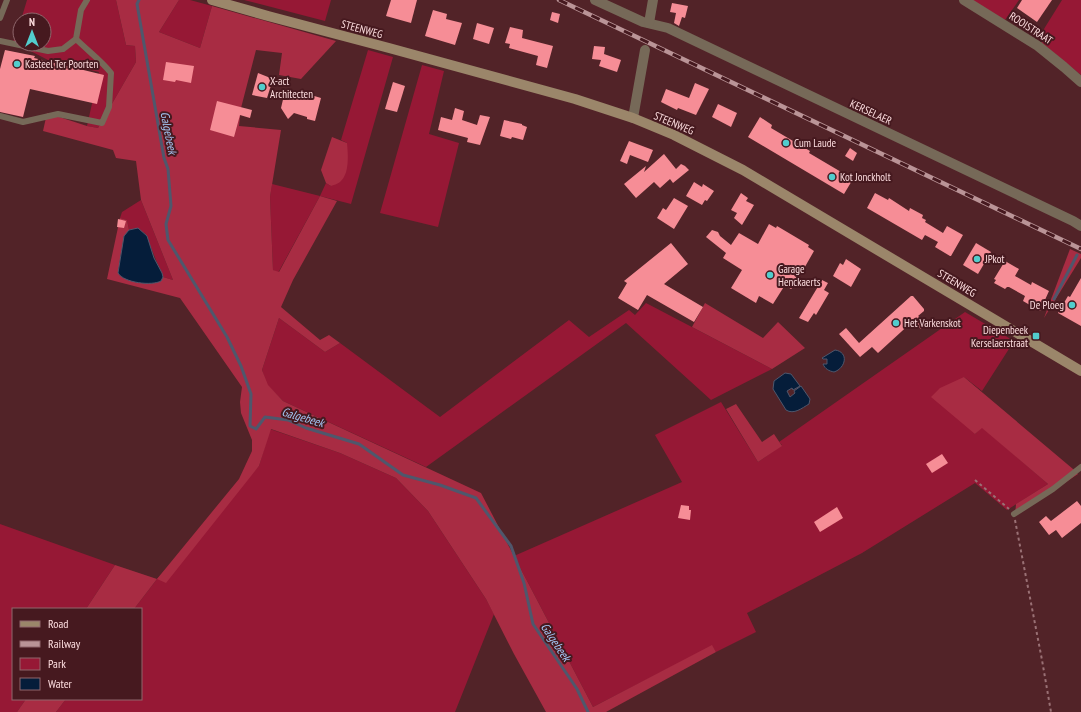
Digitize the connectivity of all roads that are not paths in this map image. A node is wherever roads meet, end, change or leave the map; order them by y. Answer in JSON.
{"nodes":[{"id":1,"x":7,"y":0,"type":"edge"},
{"id":2,"x":87,"y":0,"type":"edge"},
{"id":3,"x":212,"y":0,"type":"edge"},
{"id":4,"x":595,"y":0,"type":"edge"},
{"id":5,"x":653,"y":0,"type":"edge"},
{"id":6,"x":964,"y":0,"type":"edge"},
{"id":7,"x":0,"y":18,"type":"edge"},
{"id":8,"x":649,"y":23,"type":"junction"},
{"id":9,"x":76,"y":39,"type":"junction"},
{"id":10,"x":0,"y":41,"type":"edge"},
{"id":11,"x":645,"y":50,"type":"dead end"},
{"id":12,"x":1081,"y":82,"type":"edge"},
{"id":13,"x":0,"y":116,"type":"edge"},
{"id":14,"x":633,"y":118,"type":"junction"},
{"id":15,"x":1081,"y":226,"type":"edge"},
{"id":16,"x":1081,"y":371,"type":"edge"},
{"id":17,"x":1081,"y":467,"type":"edge"},
{"id":18,"x":1014,"y":514,"type":"road end"}],
"edges":[{"from":1,"to":7,"type":"lane"},
{"from":2,"to":9,"type":"lane"},
{"from":3,"to":14,"type":"main road","name":"STEENWEG"},
{"from":4,"to":8,"type":"street","name":"KERSELAER"},
{"from":5,"to":8,"type":"street"},
{"from":6,"to":12,"type":"street","name":"ROOISTRAAT"},
{"from":8,"to":15,"type":"street","name":"KERSELAER"},
{"from":9,"to":10,"type":"lane"},
{"from":9,"to":13,"type":"lane"},
{"from":11,"to":14,"type":"street"},
{"from":14,"to":16,"type":"main road","name":"STEENWEG"},
{"from":17,"to":18,"type":"lane"}]}
